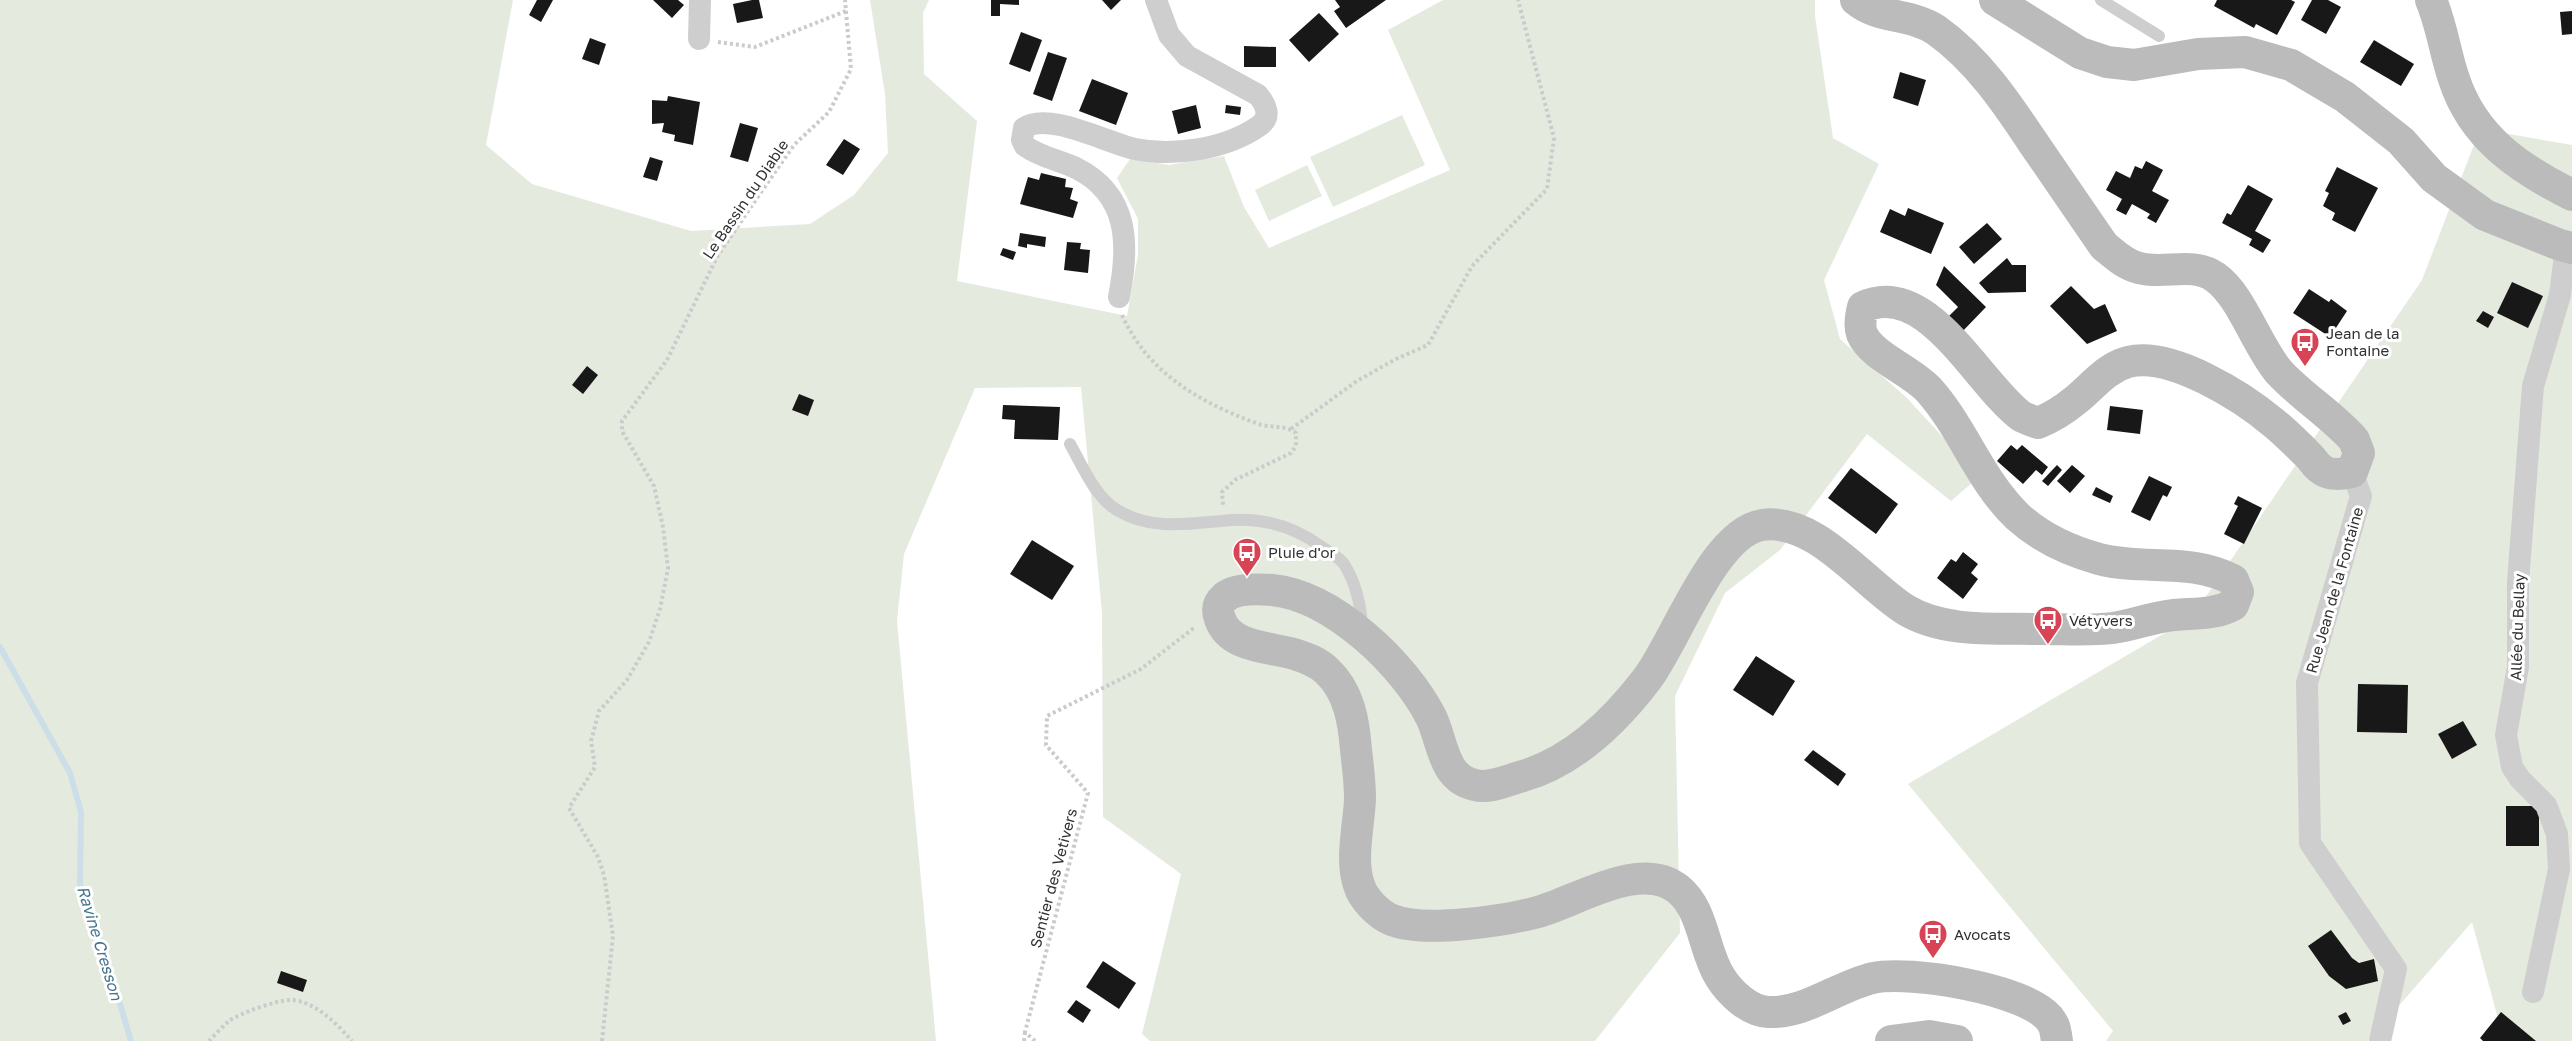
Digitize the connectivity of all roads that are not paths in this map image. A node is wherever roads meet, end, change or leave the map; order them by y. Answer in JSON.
{"nodes":[{"id":1,"x":700,"y":0,"type":"edge"},
{"id":2,"x":1156,"y":0,"type":"edge"},
{"id":3,"x":1856,"y":0,"type":"edge"},
{"id":4,"x":1995,"y":0,"type":"edge"},
{"id":5,"x":2101,"y":0,"type":"edge"},
{"id":6,"x":2431,"y":0,"type":"edge"},
{"id":7,"x":2159,"y":36,"type":"dead end"},
{"id":8,"x":699,"y":39,"type":"road end"},
{"id":9,"x":2572,"y":195,"type":"edge"},
{"id":10,"x":2569,"y":247,"type":"edge"},
{"id":11,"x":1119,"y":297,"type":"road end"},
{"id":12,"x":1070,"y":444,"type":"dead end"},
{"id":13,"x":2352,"y":472,"type":"junction"},
{"id":14,"x":1363,"y":636,"type":"junction"},
{"id":15,"x":2533,"y":992,"type":"dead end"},
{"id":16,"x":1891,"y":1041,"type":"edge"},
{"id":17,"x":1957,"y":1041,"type":"edge"},
{"id":18,"x":2057,"y":1041,"type":"edge"},
{"id":19,"x":2380,"y":1041,"type":"edge"}],
"edges":[{"from":1,"to":8,"type":"street"},
{"from":2,"to":11,"type":"street"},
{"from":3,"to":13,"type":"main road"},
{"from":4,"to":10,"type":"main road"},
{"from":5,"to":7,"type":"lane"},
{"from":6,"to":9,"type":"main road"},
{"from":10,"to":15,"type":"street","name":"Allée du Bellay"},
{"from":12,"to":14,"type":"lane"},
{"from":13,"to":14,"type":"main road"},
{"from":13,"to":19,"type":"street","name":"Rue Jean de la Fontaine"},
{"from":14,"to":18,"type":"main road"},
{"from":16,"to":17,"type":"main road"}]}
